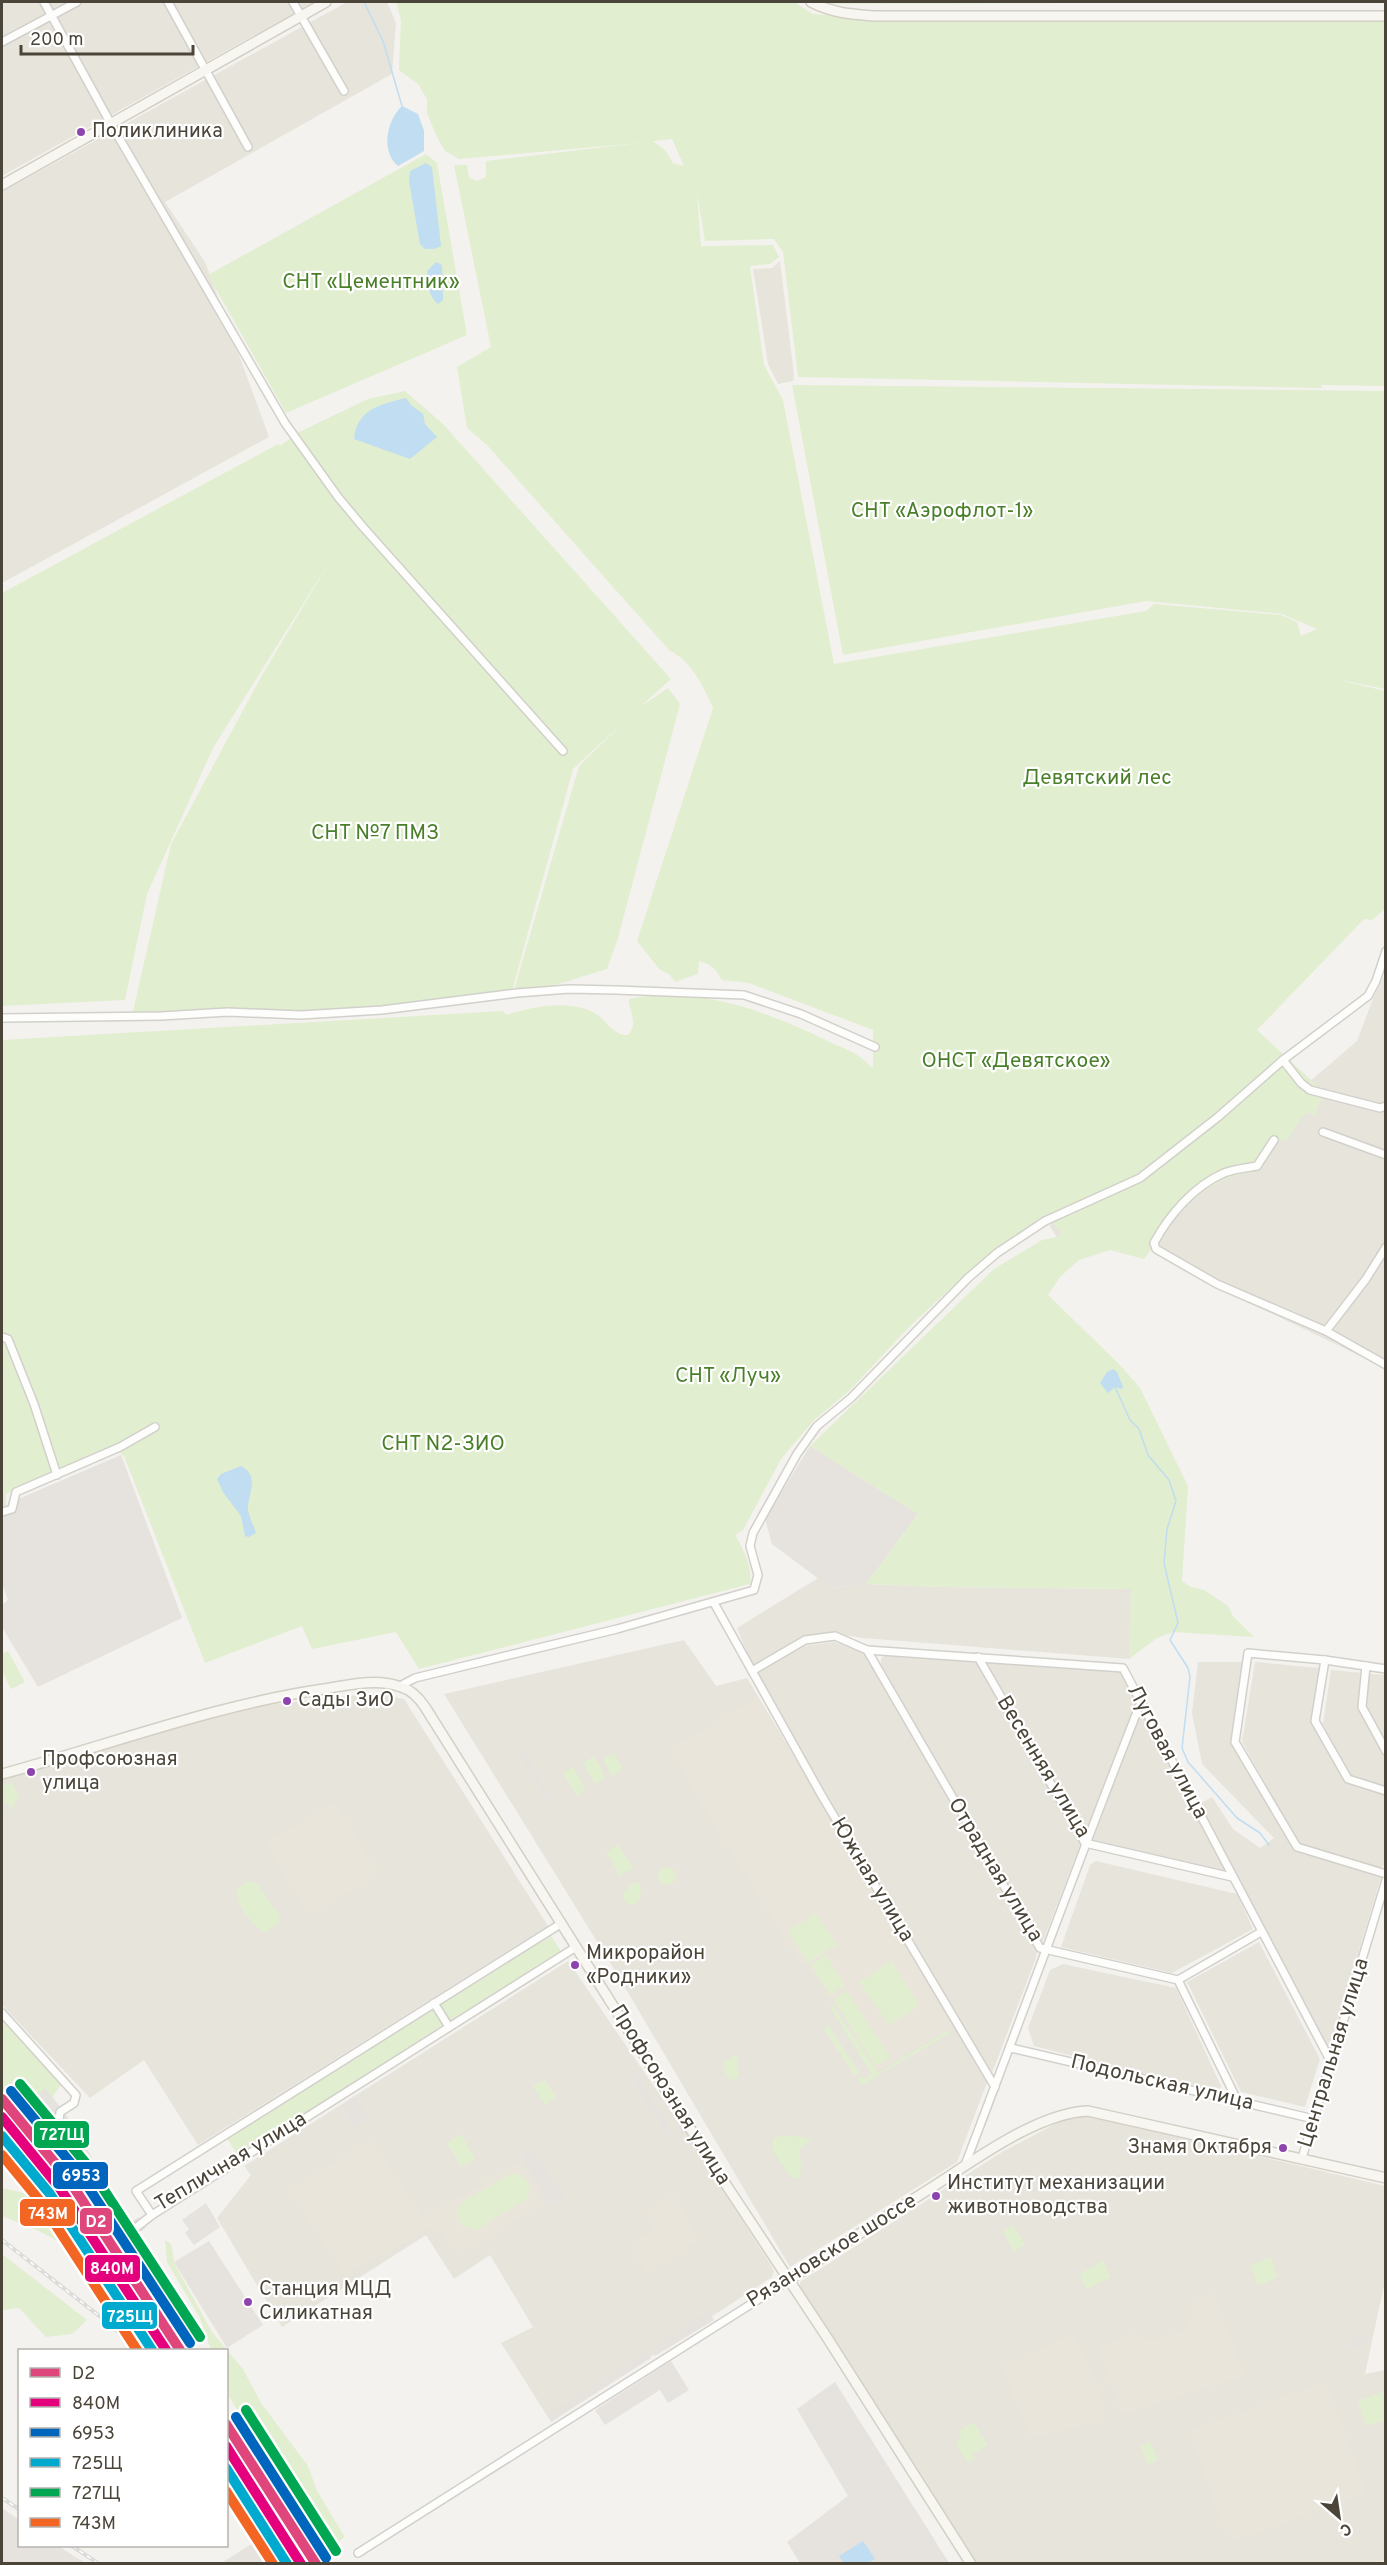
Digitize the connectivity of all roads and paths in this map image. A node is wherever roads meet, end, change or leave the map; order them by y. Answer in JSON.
{"nodes":[{"id":1,"x":45,"y":2,"type":"edge"},
{"id":2,"x":77,"y":2,"type":"edge"},
{"id":3,"x":168,"y":2,"type":"edge"},
{"id":4,"x":293,"y":2,"type":"edge"},
{"id":5,"x":326,"y":2,"type":"edge"},
{"id":6,"x":811,"y":2,"type":"edge"},
{"id":7,"x":52,"y":15,"type":"junction"},
{"id":8,"x":301,"y":15,"type":"junction"},
{"id":9,"x":1386,"y":15,"type":"edge"},
{"id":10,"x":2,"y":42,"type":"edge"},
{"id":11,"x":205,"y":69,"type":"junction"},
{"id":12,"x":344,"y":92,"type":"dead end"},
{"id":13,"x":111,"y":124,"type":"junction"},
{"id":14,"x":248,"y":147,"type":"dead end"},
{"id":15,"x":2,"y":185,"type":"edge"},
{"id":16,"x":563,"y":751,"type":"dead end"},
{"id":17,"x":1386,"y":951,"type":"edge"},
{"id":18,"x":2,"y":1018,"type":"edge"},
{"id":19,"x":875,"y":1047,"type":"dead end"},
{"id":20,"x":1283,"y":1060,"type":"junction"},
{"id":21,"x":1386,"y":1106,"type":"edge"},
{"id":22,"x":1323,"y":1132,"type":"dead end"},
{"id":23,"x":1274,"y":1140,"type":"dead end"},
{"id":24,"x":1386,"y":1155,"type":"edge"},
{"id":25,"x":1386,"y":1247,"type":"edge"},
{"id":26,"x":1326,"y":1331,"type":"junction"},
{"id":27,"x":2,"y":1337,"type":"edge"},
{"id":28,"x":1386,"y":1365,"type":"edge"},
{"id":29,"x":155,"y":1427,"type":"dead end"},
{"id":30,"x":57,"y":1475,"type":"junction"},
{"id":31,"x":2,"y":1512,"type":"edge"},
{"id":32,"x":714,"y":1603,"type":"junction"},
{"id":33,"x":867,"y":1650,"type":"junction"},
{"id":34,"x":978,"y":1657,"type":"junction"},
{"id":35,"x":1325,"y":1660,"type":"junction"},
{"id":36,"x":1366,"y":1666,"type":"junction"},
{"id":37,"x":1386,"y":1669,"type":"edge"},
{"id":38,"x":752,"y":1671,"type":"junction"},
{"id":39,"x":400,"y":1686,"type":"junction"},
{"id":40,"x":1141,"y":1702,"type":"junction"},
{"id":41,"x":1386,"y":1751,"type":"edge"},
{"id":42,"x":2,"y":1774,"type":"edge"},
{"id":43,"x":1386,"y":1791,"type":"edge"},
{"id":44,"x":1085,"y":1843,"type":"junction"},
{"id":45,"x":1386,"y":1874,"type":"edge"},
{"id":46,"x":1232,"y":1877,"type":"junction"},
{"id":47,"x":1386,"y":1880,"type":"edge"},
{"id":48,"x":562,"y":1923,"type":"junction"},
{"id":49,"x":1261,"y":1932,"type":"junction"},
{"id":50,"x":576,"y":1947,"type":"junction"},
{"id":51,"x":1047,"y":1951,"type":"junction"},
{"id":52,"x":1178,"y":1980,"type":"junction"},
{"id":53,"x":434,"y":2003,"type":"junction"},
{"id":54,"x":2,"y":2013,"type":"edge"},
{"id":55,"x":449,"y":2026,"type":"junction"},
{"id":56,"x":1011,"y":2048,"type":"junction"},
{"id":57,"x":1331,"y":2062,"type":"junction"},
{"id":58,"x":995,"y":2087,"type":"junction"},
{"id":59,"x":1237,"y":2100,"type":"junction"},
{"id":60,"x":1314,"y":2119,"type":"junction"},
{"id":61,"x":1302,"y":2158,"type":"junction"},
{"id":62,"x":964,"y":2166,"type":"junction"},
{"id":63,"x":1386,"y":2178,"type":"edge"},
{"id":64,"x":152,"y":2215,"type":"junction"},
{"id":65,"x":789,"y":2280,"type":"junction"},
{"id":66,"x":358,"y":2553,"type":"dead end"},
{"id":67,"x":971,"y":2564,"type":"edge"}],
"edges":[{"from":1,"to":7,"type":"street"},
{"from":2,"to":7,"type":"street"},
{"from":3,"to":11,"type":"street"},
{"from":4,"to":8,"type":"street"},
{"from":5,"to":8,"type":"main road"},
{"from":6,"to":9,"type":"main road"},
{"from":7,"to":10,"type":"street"},
{"from":7,"to":13,"type":"street"},
{"from":8,"to":11,"type":"main road"},
{"from":8,"to":12,"type":"street"},
{"from":11,"to":13,"type":"main road"},
{"from":11,"to":14,"type":"street"},
{"from":13,"to":15,"type":"main road"},
{"from":13,"to":16,"type":"street"},
{"from":17,"to":20,"type":"street"},
{"from":18,"to":19,"type":"street"},
{"from":20,"to":21,"type":"street"},
{"from":20,"to":32,"type":"street"},
{"from":22,"to":24,"type":"street"},
{"from":23,"to":26,"type":"street"},
{"from":25,"to":26,"type":"street"},
{"from":26,"to":28,"type":"street"},
{"from":27,"to":30,"type":"street"},
{"from":29,"to":30,"type":"street"},
{"from":30,"to":31,"type":"street"},
{"from":32,"to":38,"type":"street","name":"Южная улица"},
{"from":32,"to":39,"type":"street"},
{"from":33,"to":34,"type":"street","name":"Луговая улица"},
{"from":33,"to":38,"type":"street"},
{"from":33,"to":51,"type":"street","name":"Отрадная улица"},
{"from":34,"to":40,"type":"street","name":"Луговая улица"},
{"from":34,"to":44,"type":"street","name":"Весенняя улица"},
{"from":35,"to":36,"type":"street"},
{"from":35,"to":43,"type":"street"},
{"from":35,"to":45,"type":"street"},
{"from":36,"to":37,"type":"street"},
{"from":36,"to":41,"type":"street"},
{"from":38,"to":58,"type":"street","name":"Южная улица"},
{"from":39,"to":42,"type":"main road"},
{"from":39,"to":48,"type":"main road","name":"Профсоюзная улица"},
{"from":40,"to":44,"type":"street"},
{"from":40,"to":46,"type":"street","name":"Луговая улица"},
{"from":44,"to":46,"type":"street","name":"Весенняя улица"},
{"from":44,"to":51,"type":"street"},
{"from":46,"to":49,"type":"street","name":"Луговая улица"},
{"from":47,"to":57,"type":"street","name":"Центральная улица"},
{"from":48,"to":50,"type":"main road","name":"Профсоюзная улица"},
{"from":48,"to":53,"type":"street","name":"Тепличная улица"},
{"from":49,"to":52,"type":"street"},
{"from":49,"to":57,"type":"street","name":"Луговая улица"},
{"from":50,"to":55,"type":"street","name":"Тепличная улица"},
{"from":50,"to":65,"type":"main road","name":"Профсоюзная улица"},
{"from":51,"to":52,"type":"street","name":"Отрадная улица"},
{"from":51,"to":56,"type":"street"},
{"from":52,"to":59,"type":"street"},
{"from":53,"to":55,"type":"street"},
{"from":53,"to":64,"type":"street","name":"Тепличная улица"},
{"from":54,"to":64,"type":"street"},
{"from":55,"to":64,"type":"street","name":"Тепличная улица"},
{"from":56,"to":58,"type":"street"},
{"from":56,"to":59,"type":"street","name":"Подольская улица"},
{"from":57,"to":60,"type":"street","name":"Центральная улица"},
{"from":58,"to":62,"type":"street"},
{"from":59,"to":60,"type":"street","name":"Подольская улица"},
{"from":60,"to":61,"type":"street","name":"Центральная улица"},
{"from":61,"to":62,"type":"main road","name":"Рязановское шоссе"},
{"from":61,"to":63,"type":"main road","name":"Рязановское шоссе"},
{"from":62,"to":65,"type":"main road","name":"Рязановское шоссе"},
{"from":65,"to":66,"type":"street","name":"Рязановское шоссе"},
{"from":65,"to":67,"type":"main road","name":"Профсоюзная улица"}]}
